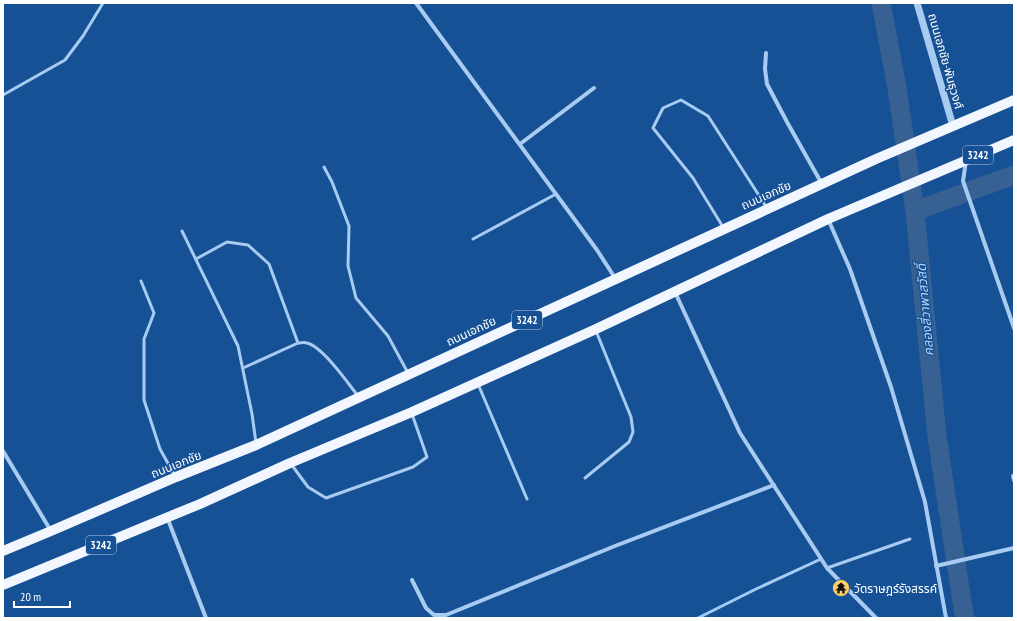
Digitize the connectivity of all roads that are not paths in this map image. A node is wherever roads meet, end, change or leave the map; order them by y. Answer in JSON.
{"nodes":[{"id":1,"x":103,"y":3,"type":"edge"},
{"id":2,"x":416,"y":3,"type":"edge"},
{"id":3,"x":917,"y":3,"type":"edge"},
{"id":4,"x":766,"y":53,"type":"dead end"},
{"id":5,"x":594,"y":88,"type":"dead end"},
{"id":6,"x":3,"y":95,"type":"edge"},
{"id":7,"x":1014,"y":100,"type":"edge"},
{"id":8,"x":953,"y":126,"type":"junction"},
{"id":9,"x":1014,"y":140,"type":"edge"},
{"id":10,"x":520,"y":144,"type":"junction"},
{"id":11,"x":966,"y":160,"type":"junction"},
{"id":12,"x":324,"y":167,"type":"dead end"},
{"id":13,"x":822,"y":184,"type":"junction"},
{"id":14,"x":556,"y":194,"type":"junction"},
{"id":15,"x":767,"y":209,"type":"junction"},
{"id":16,"x":828,"y":219,"type":"junction"},
{"id":17,"x":724,"y":229,"type":"junction"},
{"id":18,"x":182,"y":232,"type":"dead end"},
{"id":19,"x":473,"y":239,"type":"dead end"},
{"id":20,"x":196,"y":259,"type":"junction"},
{"id":21,"x":615,"y":279,"type":"junction"},
{"id":22,"x":141,"y":281,"type":"dead end"},
{"id":23,"x":675,"y":292,"type":"junction"},
{"id":24,"x":1014,"y":328,"type":"edge"},
{"id":25,"x":596,"y":329,"type":"junction"},
{"id":26,"x":298,"y":343,"type":"junction"},
{"id":27,"x":242,"y":368,"type":"junction"},
{"id":28,"x":409,"y":375,"type":"junction"},
{"id":29,"x":477,"y":383,"type":"junction"},
{"id":30,"x":359,"y":397,"type":"junction"},
{"id":31,"x":412,"y":412,"type":"junction"},
{"id":32,"x":256,"y":445,"type":"junction"},
{"id":33,"x":3,"y":451,"type":"edge"},
{"id":34,"x":290,"y":464,"type":"junction"},
{"id":35,"x":176,"y":477,"type":"junction"},
{"id":36,"x":585,"y":478,"type":"dead end"},
{"id":37,"x":774,"y":485,"type":"junction"},
{"id":38,"x":527,"y":499,"type":"dead end"},
{"id":39,"x":167,"y":517,"type":"junction"},
{"id":40,"x":51,"y":531,"type":"junction"},
{"id":41,"x":910,"y":539,"type":"dead end"},
{"id":42,"x":1014,"y":548,"type":"edge"},
{"id":43,"x":3,"y":551,"type":"edge"},
{"id":44,"x":821,"y":559,"type":"junction"},
{"id":45,"x":936,"y":566,"type":"junction"},
{"id":46,"x":827,"y":568,"type":"junction"},
{"id":47,"x":412,"y":580,"type":"dead end"},
{"id":48,"x":3,"y":585,"type":"edge"},
{"id":49,"x":206,"y":618,"type":"edge"},
{"id":50,"x":698,"y":618,"type":"edge"},
{"id":51,"x":876,"y":618,"type":"edge"},
{"id":52,"x":946,"y":618,"type":"edge"}],
"edges":[{"from":1,"to":6,"type":"lane"},
{"from":2,"to":10,"type":"street"},
{"from":3,"to":8,"type":"street","name":"ถนนเอกชัย-พันธุวงศ์"},
{"from":4,"to":13,"type":"street"},
{"from":5,"to":10,"type":"street"},
{"from":7,"to":8,"type":"main road","name":"ถนนเอกชัย","number":"3242"},
{"from":8,"to":13,"type":"main road","name":"ถนนเอกชัย","number":"3242"},
{"from":9,"to":11,"type":"main road","number":"3242"},
{"from":10,"to":14,"type":"street"},
{"from":11,"to":16,"type":"main road","number":"3242"},
{"from":11,"to":24,"type":"street"},
{"from":12,"to":28,"type":"lane"},
{"from":13,"to":15,"type":"main road","name":"ถนนเอกชัย","number":"3242"},
{"from":14,"to":19,"type":"lane"},
{"from":14,"to":21,"type":"street"},
{"from":15,"to":17,"type":"main road","name":"ถนนเอกชัย","number":"3242"},
{"from":15,"to":17,"type":"lane"},
{"from":16,"to":23,"type":"main road","number":"3242"},
{"from":16,"to":45,"type":"street"},
{"from":17,"to":21,"type":"main road","name":"ถนนเอกชัย","number":"3242"},
{"from":18,"to":20,"type":"lane"},
{"from":20,"to":26,"type":"lane"},
{"from":20,"to":27,"type":"lane"},
{"from":21,"to":28,"type":"main road","name":"ถนนเอกชัย","number":"3242"},
{"from":22,"to":35,"type":"lane"},
{"from":23,"to":25,"type":"main road","number":"3242"},
{"from":23,"to":37,"type":"street"},
{"from":25,"to":29,"type":"main road","number":"3242"},
{"from":25,"to":36,"type":"lane"},
{"from":26,"to":27,"type":"lane"},
{"from":26,"to":30,"type":"lane"},
{"from":27,"to":32,"type":"lane"},
{"from":28,"to":30,"type":"main road","name":"ถนนเอกชัย","number":"3242"},
{"from":29,"to":31,"type":"main road","number":"3242"},
{"from":29,"to":38,"type":"lane"},
{"from":30,"to":32,"type":"main road","name":"ถนนเอกชัย","number":"3242"},
{"from":31,"to":34,"type":"main road","number":"3242"},
{"from":31,"to":34,"type":"lane"},
{"from":32,"to":35,"type":"main road","name":"ถนนเอกชัย","number":"3242"},
{"from":33,"to":40,"type":"street"},
{"from":34,"to":39,"type":"main road","number":"3242"},
{"from":35,"to":40,"type":"main road","name":"ถนนเอกชัย","number":"3242"},
{"from":37,"to":44,"type":"street"},
{"from":37,"to":47,"type":"street"},
{"from":39,"to":48,"type":"main road","number":"3242"},
{"from":39,"to":49,"type":"street"},
{"from":40,"to":43,"type":"main road","name":"ถนนเอกชัย","number":"3242"},
{"from":41,"to":46,"type":"lane"},
{"from":42,"to":45,"type":"street"},
{"from":44,"to":46,"type":"street"},
{"from":44,"to":50,"type":"lane"},
{"from":45,"to":52,"type":"street"},
{"from":46,"to":51,"type":"street"}]}
